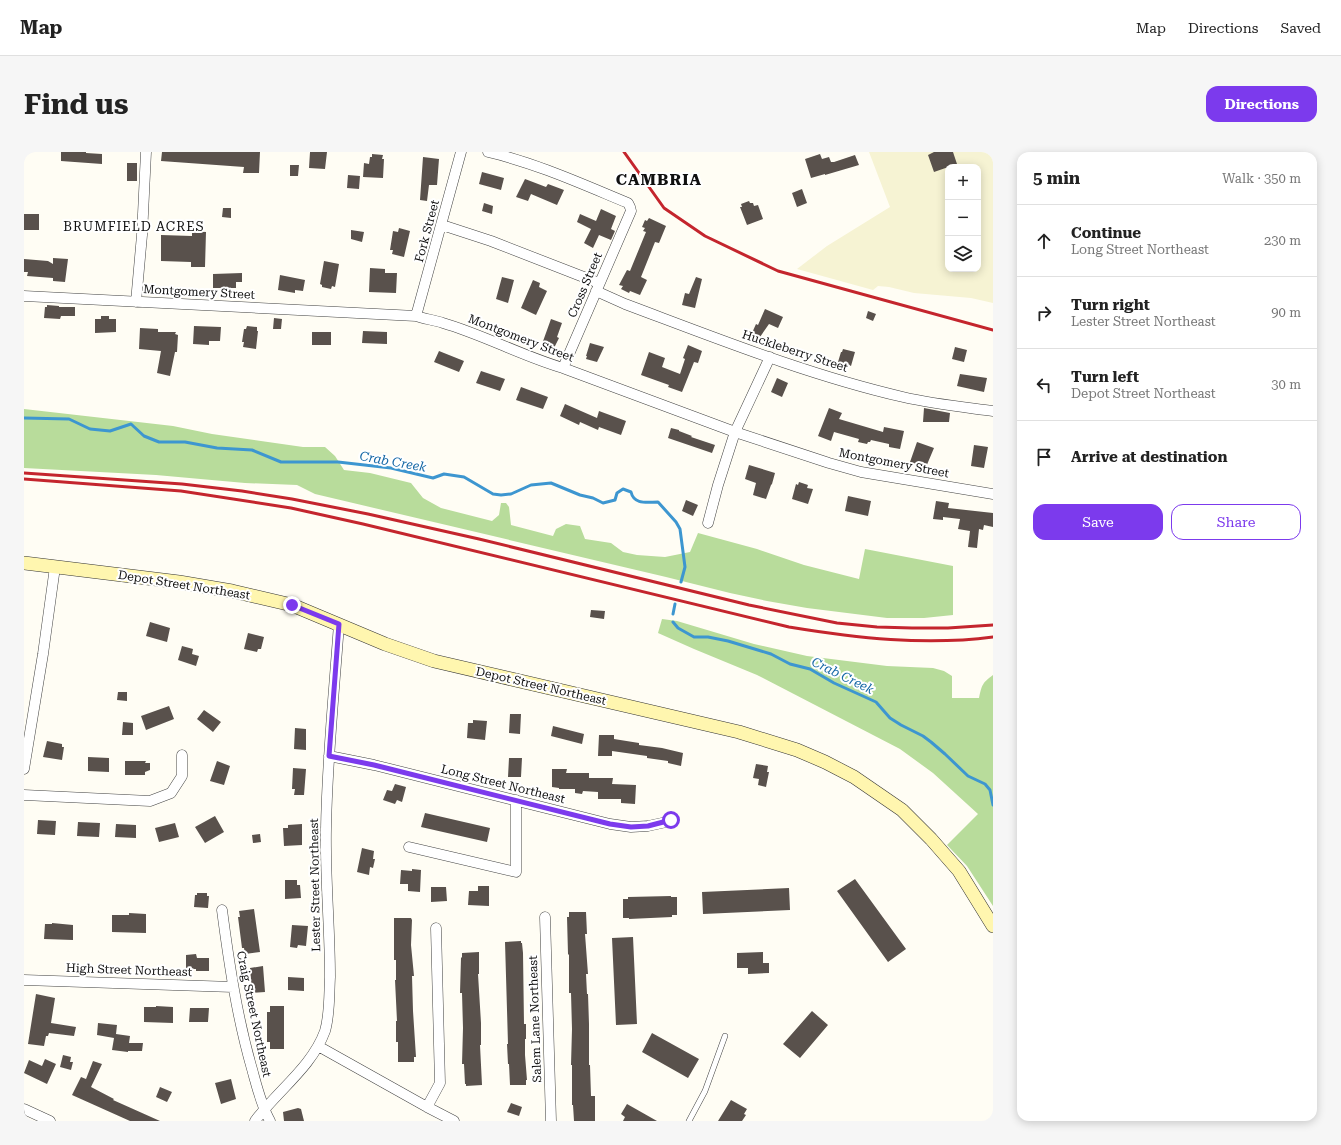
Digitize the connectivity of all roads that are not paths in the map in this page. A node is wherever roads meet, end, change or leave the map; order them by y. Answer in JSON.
{"nodes":[{"id":1,"x":146,"y":152,"type":"edge"},
{"id":2,"x":461,"y":152,"type":"edge"},
{"id":3,"x":488,"y":152,"type":"edge"},
{"id":4,"x":442,"y":225,"type":"junction"},
{"id":5,"x":598,"y":287,"type":"junction"},
{"id":6,"x":24,"y":296,"type":"edge"},
{"id":7,"x":136,"y":302,"type":"junction"},
{"id":8,"x":416,"y":316,"type":"junction"},
{"id":9,"x":770,"y":357,"type":"junction"},
{"id":10,"x":563,"y":368,"type":"junction"},
{"id":11,"x":993,"y":411,"type":"edge"},
{"id":12,"x":735,"y":432,"type":"junction"},
{"id":13,"x":993,"y":494,"type":"edge"},
{"id":14,"x":708,"y":523,"type":"dead end"},
{"id":15,"x":24,"y":564,"type":"edge"},
{"id":16,"x":55,"y":567,"type":"junction"},
{"id":17,"x":339,"y":624,"type":"junction"},
{"id":18,"x":182,"y":755,"type":"dead end"},
{"id":19,"x":329,"y":756,"type":"junction"},
{"id":20,"x":24,"y":769,"type":"edge"},
{"id":21,"x":24,"y":795,"type":"edge"},
{"id":22,"x":516,"y":800,"type":"junction"},
{"id":23,"x":671,"y":820,"type":"dead end"},
{"id":24,"x":409,"y":847,"type":"dead end"},
{"id":25,"x":222,"y":910,"type":"dead end"},
{"id":26,"x":545,"y":917,"type":"dead end"},
{"id":27,"x":993,"y":926,"type":"edge"},
{"id":28,"x":436,"y":928,"type":"dead end"},
{"id":29,"x":24,"y":980,"type":"edge"},
{"id":30,"x":233,"y":987,"type":"junction"},
{"id":31,"x":725,"y":1036,"type":"dead end"},
{"id":32,"x":318,"y":1046,"type":"junction"},
{"id":33,"x":427,"y":1107,"type":"junction"},
{"id":34,"x":24,"y":1109,"type":"edge"},
{"id":35,"x":264,"y":1110,"type":"junction"},
{"id":36,"x":50,"y":1121,"type":"edge"},
{"id":37,"x":255,"y":1121,"type":"edge"},
{"id":38,"x":270,"y":1121,"type":"edge"},
{"id":39,"x":454,"y":1121,"type":"edge"},
{"id":40,"x":551,"y":1121,"type":"edge"},
{"id":41,"x":689,"y":1121,"type":"edge"}],
"edges":[{"from":1,"to":7,"type":"street"},
{"from":2,"to":4,"type":"street","name":"Fork Street"},
{"from":3,"to":5,"type":"street","name":"Cross Street"},
{"from":4,"to":5,"type":"street","name":"Huckleberry Street"},
{"from":4,"to":8,"type":"street","name":"Fork Street"},
{"from":5,"to":9,"type":"street","name":"Huckleberry Street"},
{"from":5,"to":10,"type":"street","name":"Cross Street"},
{"from":6,"to":7,"type":"street","name":"Montgomery Street"},
{"from":7,"to":8,"type":"street","name":"Montgomery Street"},
{"from":8,"to":10,"type":"street","name":"Montgomery Street"},
{"from":9,"to":11,"type":"street","name":"Huckleberry Street"},
{"from":9,"to":12,"type":"street"},
{"from":10,"to":12,"type":"street","name":"Montgomery Street"},
{"from":12,"to":13,"type":"street","name":"Montgomery Street"},
{"from":12,"to":14,"type":"street"},
{"from":15,"to":16,"type":"main road","name":"Depot Street Northeast"},
{"from":16,"to":17,"type":"main road","name":"Depot Street Northeast"},
{"from":16,"to":20,"type":"street"},
{"from":17,"to":19,"type":"street","name":"Lester Street Northeast"},
{"from":17,"to":27,"type":"main road","name":"Depot Street Northeast"},
{"from":18,"to":21,"type":"street"},
{"from":19,"to":22,"type":"street","name":"Long Street Northeast"},
{"from":19,"to":32,"type":"street","name":"Lester Street Northeast"},
{"from":22,"to":23,"type":"street","name":"Long Street Northeast"},
{"from":22,"to":24,"type":"street"},
{"from":25,"to":30,"type":"street","name":"Craig Street Northeast"},
{"from":26,"to":40,"type":"street","name":"Salem Lane Northeast"},
{"from":28,"to":33,"type":"street"},
{"from":29,"to":30,"type":"street","name":"High Street Northeast"},
{"from":30,"to":35,"type":"street","name":"Craig Street Northeast"},
{"from":31,"to":41,"type":"lane"},
{"from":32,"to":33,"type":"street"},
{"from":32,"to":35,"type":"street","name":"Lester Street Northeast"},
{"from":33,"to":39,"type":"street"},
{"from":34,"to":36,"type":"street"},
{"from":35,"to":37,"type":"street","name":"Lester Street Northeast"},
{"from":35,"to":38,"type":"street","name":"Craig Street Northeast"}]}
